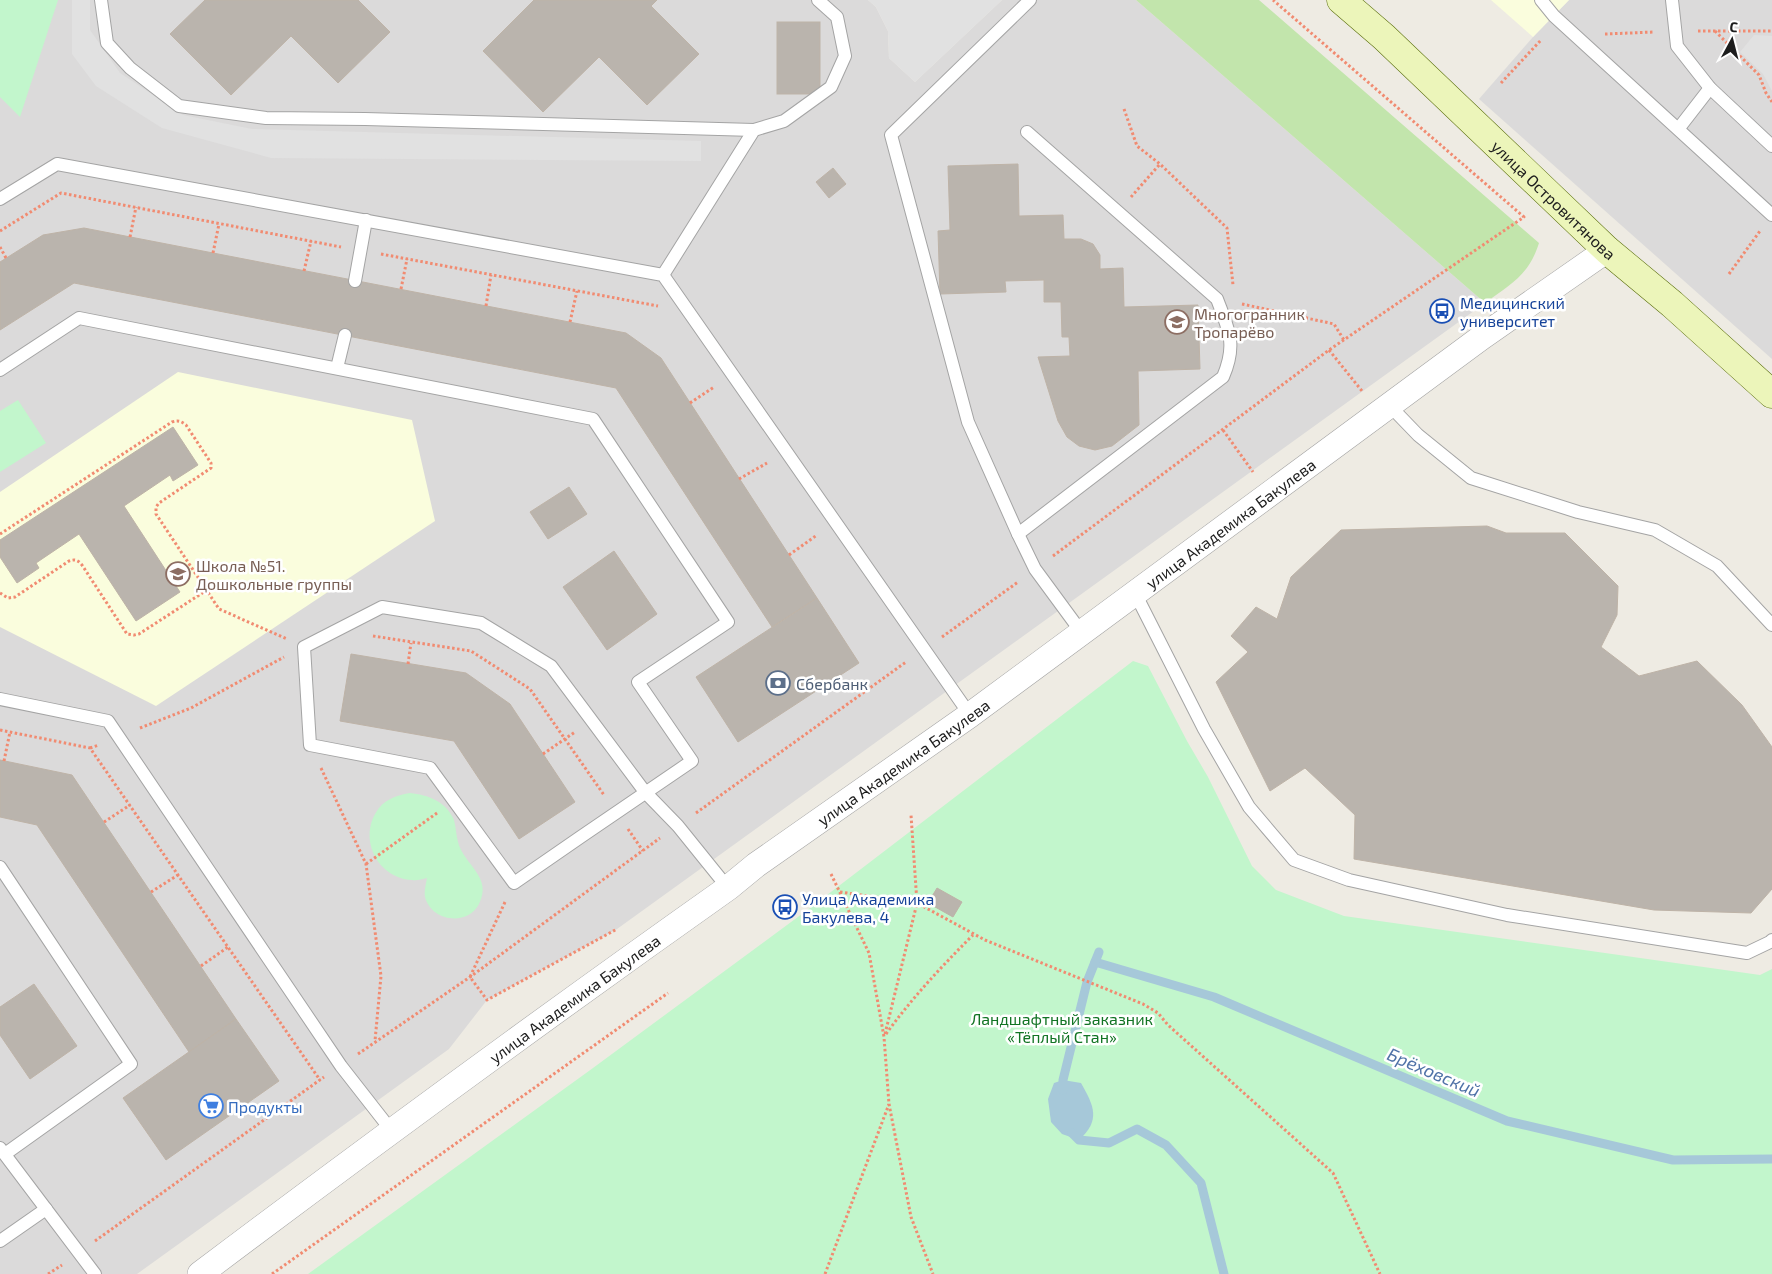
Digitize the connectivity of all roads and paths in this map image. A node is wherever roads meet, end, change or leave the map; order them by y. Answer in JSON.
{"nodes":[{"id":1,"x":101,"y":0,"type":"edge"},
{"id":2,"x":818,"y":0,"type":"edge"},
{"id":3,"x":1030,"y":0,"type":"edge"},
{"id":4,"x":1273,"y":0,"type":"edge"},
{"id":5,"x":1341,"y":0,"type":"edge"},
{"id":6,"x":1541,"y":0,"type":"edge"},
{"id":7,"x":1672,"y":0,"type":"edge"},
{"id":8,"x":1714,"y":31,"type":"dead end"},
{"id":9,"x":1540,"y":40,"type":"dead end"},
{"id":10,"x":1501,"y":83,"type":"dead end"},
{"id":11,"x":1710,"y":88,"type":"junction"},
{"id":12,"x":1772,"y":102,"type":"edge"},
{"id":13,"x":1124,"y":110,"type":"dead end"},
{"id":14,"x":1679,"y":128,"type":"junction"},
{"id":15,"x":754,"y":130,"type":"junction"},
{"id":16,"x":1027,"y":132,"type":"dead end"},
{"id":17,"x":1772,"y":146,"type":"edge"},
{"id":18,"x":1160,"y":164,"type":"junction"},
{"id":19,"x":1138,"y":190,"type":"dead end"},
{"id":20,"x":0,"y":199,"type":"edge"},
{"id":21,"x":136,"y":207,"type":"junction"},
{"id":22,"x":1772,"y":214,"type":"edge"},
{"id":23,"x":366,"y":220,"type":"junction"},
{"id":24,"x":0,"y":224,"type":"edge"},
{"id":25,"x":219,"y":224,"type":"junction"},
{"id":26,"x":2,"y":230,"type":"edge"},
{"id":27,"x":1760,"y":232,"type":"dead end"},
{"id":28,"x":130,"y":237,"type":"dead end"},
{"id":29,"x":311,"y":241,"type":"junction"},
{"id":30,"x":0,"y":247,"type":"edge"},
{"id":31,"x":361,"y":250,"type":"junction"},
{"id":32,"x":1607,"y":250,"type":"junction"},
{"id":33,"x":213,"y":253,"type":"dead end"},
{"id":34,"x":6,"y":258,"type":"dead end"},
{"id":35,"x":408,"y":259,"type":"junction"},
{"id":36,"x":304,"y":270,"type":"dead end"},
{"id":37,"x":1729,"y":274,"type":"dead end"},
{"id":38,"x":491,"y":275,"type":"junction"},
{"id":39,"x":663,"y":275,"type":"junction"},
{"id":40,"x":355,"y":281,"type":"dead end"},
{"id":41,"x":401,"y":290,"type":"dead end"},
{"id":42,"x":577,"y":291,"type":"junction"},
{"id":43,"x":1217,"y":299,"type":"junction"},
{"id":44,"x":1235,"y":303,"type":"junction"},
{"id":45,"x":486,"y":306,"type":"dead end"},
{"id":46,"x":662,"y":307,"type":"dead end"},
{"id":47,"x":570,"y":322,"type":"dead end"},
{"id":48,"x":345,"y":335,"type":"dead end"},
{"id":49,"x":1344,"y":340,"type":"junction"},
{"id":50,"x":1329,"y":350,"type":"junction"},
{"id":51,"x":337,"y":368,"type":"junction"},
{"id":52,"x":0,"y":370,"type":"edge"},
{"id":53,"x":720,"y":394,"type":"dead end"},
{"id":54,"x":1772,"y":394,"type":"edge"},
{"id":55,"x":690,"y":403,"type":"dead end"},
{"id":56,"x":1385,"y":410,"type":"junction"},
{"id":57,"x":1223,"y":430,"type":"junction"},
{"id":58,"x":762,"y":455,"type":"dead end"},
{"id":59,"x":740,"y":479,"type":"dead end"},
{"id":60,"x":1269,"y":495,"type":"junction"},
{"id":61,"x":812,"y":527,"type":"dead end"},
{"id":62,"x":0,"y":534,"type":"edge"},
{"id":63,"x":1018,"y":534,"type":"junction"},
{"id":64,"x":789,"y":555,"type":"dead end"},
{"id":65,"x":1036,"y":569,"type":"junction"},
{"id":66,"x":207,"y":590,"type":"junction"},
{"id":67,"x":0,"y":593,"type":"edge"},
{"id":68,"x":1135,"y":593,"type":"junction"},
{"id":69,"x":1772,"y":625,"type":"edge"},
{"id":70,"x":338,"y":630,"type":"junction"},
{"id":71,"x":1082,"y":633,"type":"junction"},
{"id":72,"x":411,"y":643,"type":"junction"},
{"id":73,"x":304,"y":647,"type":"junction"},
{"id":74,"x":924,"y":650,"type":"junction"},
{"id":75,"x":899,"y":655,"type":"dead end"},
{"id":76,"x":905,"y":663,"type":"junction"},
{"id":77,"x":408,"y":664,"type":"dead end"},
{"id":78,"x":0,"y":699,"type":"edge"},
{"id":79,"x":970,"y":715,"type":"junction"},
{"id":80,"x":592,"y":720,"type":"junction"},
{"id":81,"x":0,"y":730,"type":"edge"},
{"id":82,"x":10,"y":732,"type":"junction"},
{"id":83,"x":119,"y":737,"type":"junction"},
{"id":84,"x":565,"y":739,"type":"junction"},
{"id":85,"x":310,"y":745,"type":"junction"},
{"id":86,"x":90,"y":748,"type":"junction"},
{"id":87,"x":543,"y":754,"type":"dead end"},
{"id":88,"x":4,"y":761,"type":"dead end"},
{"id":89,"x":646,"y":792,"type":"junction"},
{"id":90,"x":454,"y":801,"type":"junction"},
{"id":91,"x":130,"y":805,"type":"junction"},
{"id":92,"x":616,"y":813,"type":"junction"},
{"id":93,"x":911,"y":815,"type":"dead end"},
{"id":94,"x":104,"y":822,"type":"dead end"},
{"id":95,"x":678,"y":826,"type":"junction"},
{"id":96,"x":642,"y":851,"type":"junction"},
{"id":97,"x":366,"y":864,"type":"junction"},
{"id":98,"x":0,"y":867,"type":"edge"},
{"id":99,"x":831,"y":874,"type":"dead end"},
{"id":100,"x":178,"y":875,"type":"junction"},
{"id":101,"x":514,"y":883,"type":"junction"},
{"id":102,"x":728,"y":888,"type":"junction"},
{"id":103,"x":151,"y":892,"type":"dead end"},
{"id":104,"x":840,"y":892,"type":"junction"},
{"id":105,"x":917,"y":903,"type":"junction"},
{"id":106,"x":617,"y":929,"type":"dead end"},
{"id":107,"x":973,"y":935,"type":"junction"},
{"id":108,"x":1772,"y":940,"type":"edge"},
{"id":109,"x":228,"y":947,"type":"junction"},
{"id":110,"x":201,"y":966,"type":"dead end"},
{"id":111,"x":470,"y":977,"type":"junction"},
{"id":112,"x":668,"y":993,"type":"dead end"},
{"id":113,"x":884,"y":1037,"type":"junction"},
{"id":114,"x":375,"y":1042,"type":"junction"},
{"id":115,"x":341,"y":1066,"type":"junction"},
{"id":116,"x":320,"y":1080,"type":"junction"},
{"id":117,"x":890,"y":1104,"type":"junction"},
{"id":118,"x":392,"y":1130,"type":"junction"},
{"id":119,"x":3,"y":1150,"type":"edge"},
{"id":120,"x":46,"y":1209,"type":"junction"},
{"id":121,"x":0,"y":1241,"type":"edge"},
{"id":122,"x":79,"y":1253,"type":"junction"},
{"id":123,"x":48,"y":1274,"type":"edge"},
{"id":124,"x":95,"y":1274,"type":"edge"},
{"id":125,"x":200,"y":1274,"type":"edge"},
{"id":126,"x":272,"y":1274,"type":"edge"},
{"id":127,"x":825,"y":1274,"type":"edge"},
{"id":128,"x":933,"y":1274,"type":"edge"},
{"id":129,"x":1380,"y":1274,"type":"edge"}],
"edges":[{"from":1,"to":15,"type":"lane"},
{"from":2,"to":15,"type":"lane"},
{"from":3,"to":63,"type":"lane"},
{"from":4,"to":49,"type":"path"},
{"from":5,"to":32,"type":"main road","name":"улица Островитянова"},
{"from":6,"to":14,"type":"lane"},
{"from":7,"to":11,"type":"lane"},
{"from":8,"to":12,"type":"path"},
{"from":9,"to":10,"type":"path"},
{"from":11,"to":14,"type":"lane"},
{"from":11,"to":17,"type":"lane"},
{"from":13,"to":18,"type":"path"},
{"from":14,"to":22,"type":"lane"},
{"from":15,"to":39,"type":"lane"},
{"from":16,"to":43,"type":"lane"},
{"from":18,"to":19,"type":"path"},
{"from":18,"to":44,"type":"path"},
{"from":20,"to":23,"type":"lane"},
{"from":21,"to":25,"type":"path"},
{"from":21,"to":26,"type":"path"},
{"from":21,"to":28,"type":"path"},
{"from":23,"to":31,"type":"lane"},
{"from":23,"to":39,"type":"lane"},
{"from":24,"to":26,"type":"path"},
{"from":25,"to":29,"type":"path"},
{"from":25,"to":33,"type":"path"},
{"from":27,"to":37,"type":"path"},
{"from":29,"to":31,"type":"path"},
{"from":29,"to":36,"type":"path"},
{"from":30,"to":34,"type":"path"},
{"from":31,"to":35,"type":"path"},
{"from":31,"to":40,"type":"lane"},
{"from":32,"to":54,"type":"main road","name":"улица Островитянова"},
{"from":32,"to":56,"type":"street","name":"улица Академика Бакулева"},
{"from":35,"to":38,"type":"path"},
{"from":35,"to":41,"type":"path"},
{"from":38,"to":42,"type":"path"},
{"from":38,"to":45,"type":"path"},
{"from":39,"to":74,"type":"lane"},
{"from":42,"to":46,"type":"path"},
{"from":42,"to":47,"type":"path"},
{"from":43,"to":44,"type":"path"},
{"from":43,"to":63,"type":"lane"},
{"from":44,"to":49,"type":"path"},
{"from":48,"to":51,"type":"lane"},
{"from":49,"to":50,"type":"path"},
{"from":50,"to":56,"type":"path"},
{"from":50,"to":57,"type":"path"},
{"from":51,"to":52,"type":"lane"},
{"from":51,"to":89,"type":"lane"},
{"from":53,"to":55,"type":"path"},
{"from":56,"to":60,"type":"street","name":"улица Академика Бакулева"},
{"from":56,"to":69,"type":"lane"},
{"from":57,"to":60,"type":"path"},
{"from":57,"to":65,"type":"path"},
{"from":58,"to":59,"type":"path"},
{"from":60,"to":68,"type":"street","name":"улица Академика Бакулева"},
{"from":61,"to":64,"type":"path"},
{"from":62,"to":66,"type":"path"},
{"from":63,"to":65,"type":"lane"},
{"from":65,"to":71,"type":"lane"},
{"from":65,"to":74,"type":"path"},
{"from":66,"to":67,"type":"path"},
{"from":66,"to":73,"type":"path"},
{"from":68,"to":71,"type":"street","name":"улица Академика Бакулева"},
{"from":68,"to":108,"type":"lane"},
{"from":70,"to":72,"type":"path"},
{"from":70,"to":73,"type":"lane"},
{"from":70,"to":80,"type":"lane"},
{"from":71,"to":79,"type":"street","name":"улица Академика Бакулева"},
{"from":72,"to":77,"type":"path"},
{"from":72,"to":84,"type":"path"},
{"from":73,"to":83,"type":"path"},
{"from":73,"to":85,"type":"lane"},
{"from":74,"to":76,"type":"path"},
{"from":74,"to":79,"type":"lane"},
{"from":75,"to":76,"type":"path"},
{"from":76,"to":95,"type":"path"},
{"from":78,"to":83,"type":"lane"},
{"from":79,"to":102,"type":"street","name":"улица Академика Бакулева"},
{"from":80,"to":84,"type":"path"},
{"from":80,"to":89,"type":"lane"},
{"from":81,"to":82,"type":"path"},
{"from":82,"to":86,"type":"path"},
{"from":82,"to":88,"type":"path"},
{"from":83,"to":86,"type":"path"},
{"from":83,"to":115,"type":"lane"},
{"from":84,"to":87,"type":"path"},
{"from":84,"to":92,"type":"path"},
{"from":85,"to":90,"type":"lane"},
{"from":85,"to":97,"type":"path"},
{"from":86,"to":91,"type":"path"},
{"from":89,"to":92,"type":"lane"},
{"from":89,"to":95,"type":"lane"},
{"from":90,"to":97,"type":"path"},
{"from":90,"to":101,"type":"lane"},
{"from":91,"to":94,"type":"path"},
{"from":91,"to":100,"type":"path"},
{"from":92,"to":96,"type":"path"},
{"from":92,"to":101,"type":"lane"},
{"from":93,"to":105,"type":"path"},
{"from":95,"to":96,"type":"path"},
{"from":95,"to":102,"type":"lane"},
{"from":96,"to":111,"type":"path"},
{"from":97,"to":114,"type":"path"},
{"from":98,"to":119,"type":"lane"},
{"from":99,"to":104,"type":"path"},
{"from":100,"to":103,"type":"path"},
{"from":100,"to":109,"type":"path"},
{"from":101,"to":111,"type":"path"},
{"from":102,"to":118,"type":"street","name":"улица Академика Бакулева"},
{"from":104,"to":105,"type":"path"},
{"from":104,"to":113,"type":"path"},
{"from":105,"to":107,"type":"path"},
{"from":105,"to":113,"type":"path"},
{"from":106,"to":111,"type":"path"},
{"from":107,"to":113,"type":"path"},
{"from":107,"to":129,"type":"path"},
{"from":109,"to":110,"type":"path"},
{"from":109,"to":116,"type":"path"},
{"from":111,"to":114,"type":"path"},
{"from":112,"to":126,"type":"path"},
{"from":113,"to":117,"type":"path"},
{"from":114,"to":115,"type":"path"},
{"from":115,"to":116,"type":"path"},
{"from":115,"to":118,"type":"lane"},
{"from":116,"to":122,"type":"path"},
{"from":117,"to":127,"type":"path"},
{"from":117,"to":128,"type":"path"},
{"from":118,"to":125,"type":"street","name":"улица Академика Бакулева"},
{"from":119,"to":120,"type":"lane"},
{"from":120,"to":121,"type":"lane"},
{"from":120,"to":122,"type":"lane"},
{"from":122,"to":123,"type":"path"},
{"from":122,"to":124,"type":"lane"}]}
